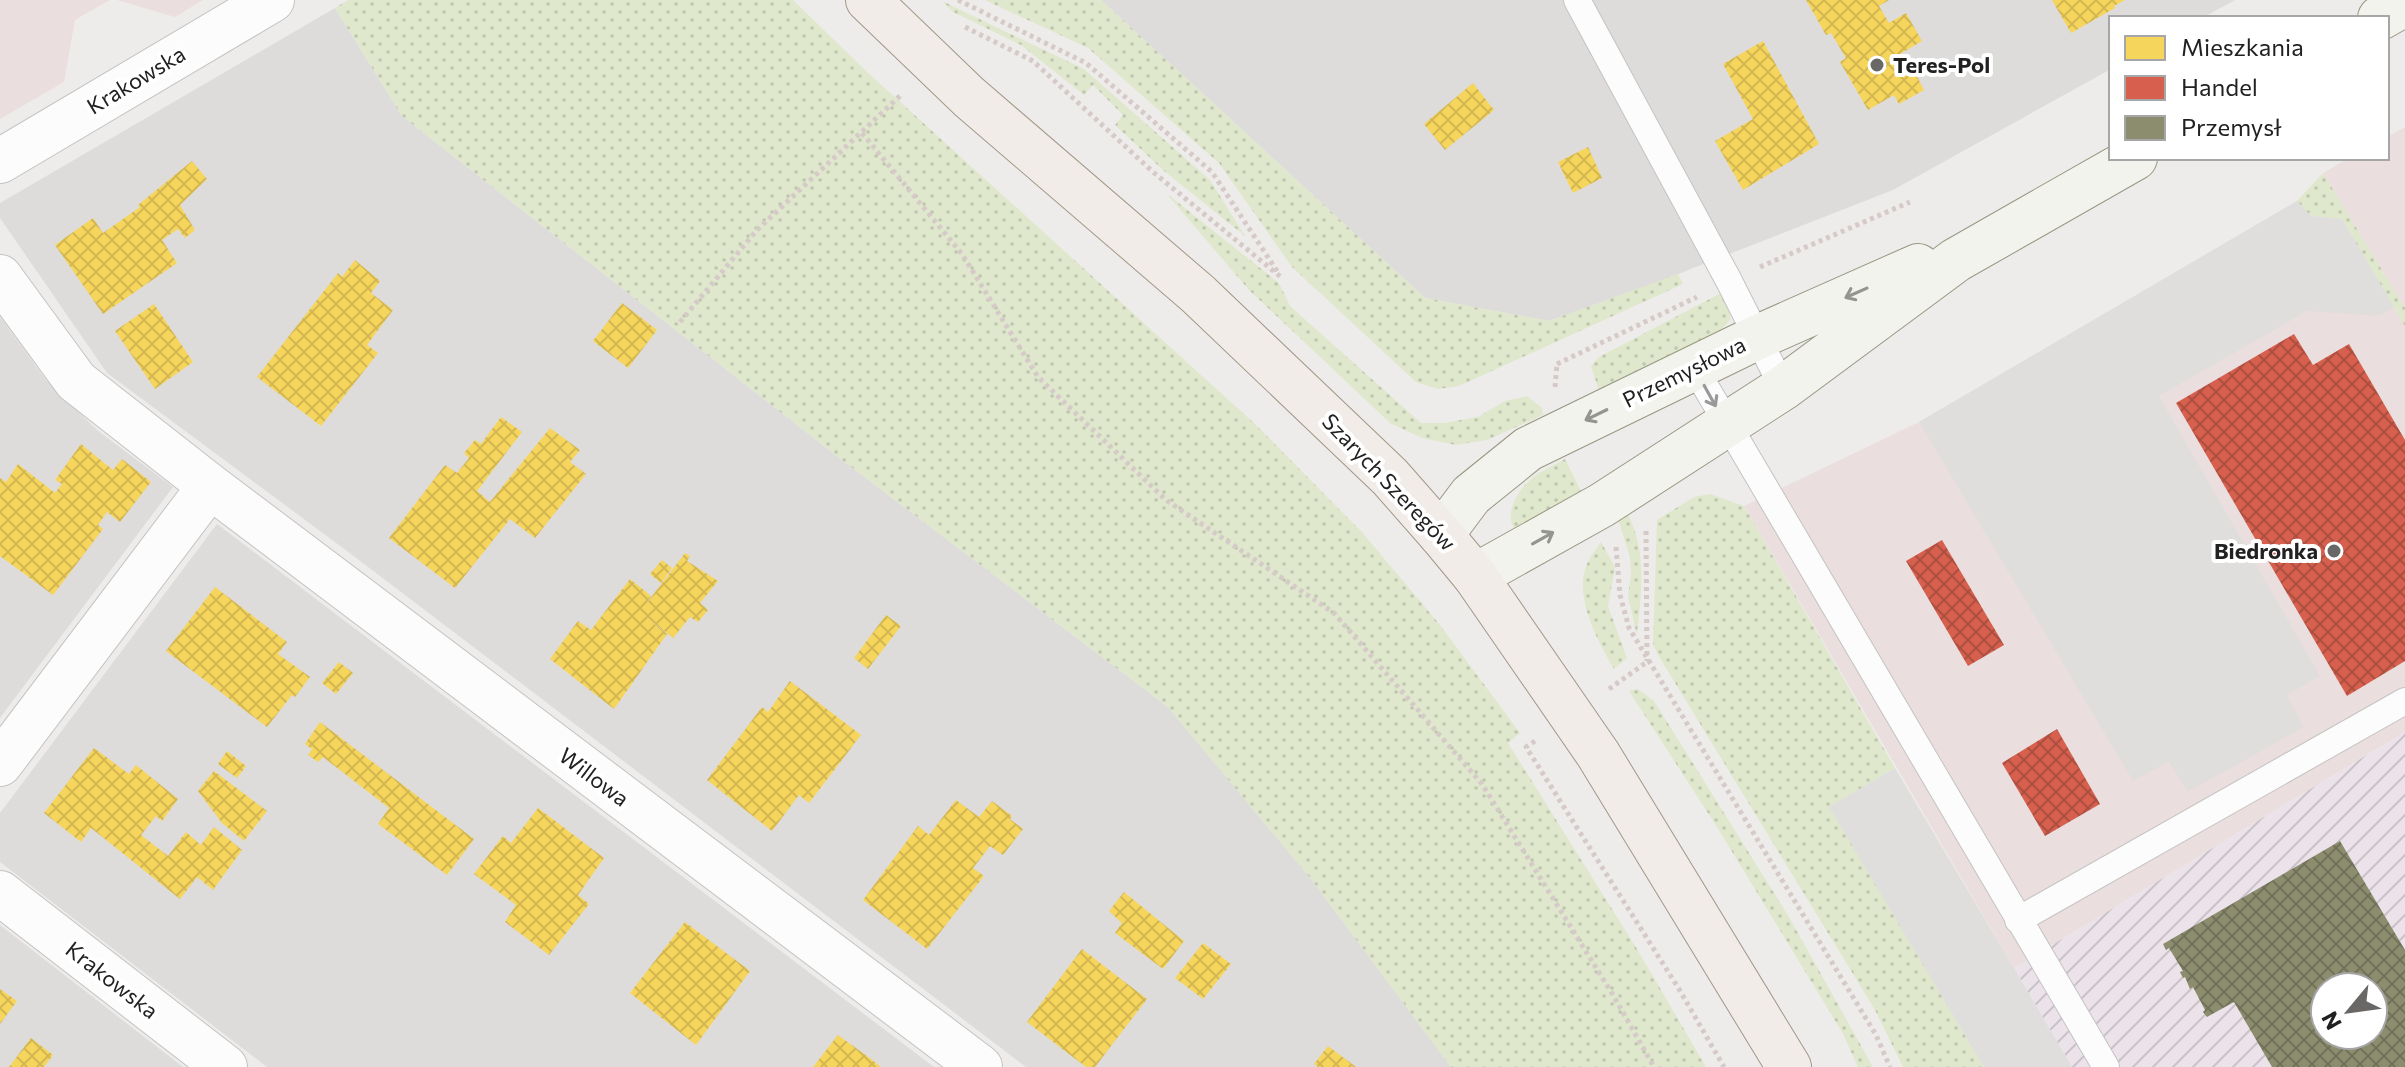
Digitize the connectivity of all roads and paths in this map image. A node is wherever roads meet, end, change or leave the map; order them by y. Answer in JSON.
{"nodes":[{"id":1,"x":272,"y":0,"type":"edge"},
{"id":2,"x":868,"y":0,"type":"edge"},
{"id":3,"x":958,"y":0,"type":"edge"},
{"id":4,"x":1577,"y":0,"type":"edge"},
{"id":5,"x":2405,"y":4,"type":"edge"},
{"id":6,"x":2384,"y":16,"type":"edge"},
{"id":7,"x":958,"y":23,"type":"dead end"},
{"id":8,"x":933,"y":62,"type":"junction"},
{"id":9,"x":862,"y":133,"type":"junction"},
{"id":10,"x":2131,"y":160,"type":"edge"},
{"id":11,"x":0,"y":161,"type":"edge"},
{"id":12,"x":1956,"y":260,"type":"junction"},
{"id":13,"x":0,"y":277,"type":"edge"},
{"id":14,"x":680,"y":322,"type":"dead end"},
{"id":15,"x":1758,"y":337,"type":"junction"},
{"id":16,"x":1694,"y":367,"type":"junction"},
{"id":17,"x":1783,"y":388,"type":"junction"},
{"id":18,"x":1726,"y":425,"type":"junction"},
{"id":19,"x":210,"y":486,"type":"junction"},
{"id":20,"x":1645,"y":516,"type":"dead end"},
{"id":21,"x":1441,"y":535,"type":"junction"},
{"id":22,"x":1475,"y":576,"type":"junction"},
{"id":23,"x":2405,"y":701,"type":"edge"},
{"id":24,"x":0,"y":764,"type":"edge"},
{"id":25,"x":0,"y":893,"type":"edge"},
{"id":26,"x":2018,"y":920,"type":"junction"},
{"id":27,"x":225,"y":1067,"type":"edge"},
{"id":28,"x":980,"y":1067,"type":"edge"},
{"id":29,"x":1654,"y":1067,"type":"edge"},
{"id":30,"x":1789,"y":1067,"type":"edge"},
{"id":31,"x":1890,"y":1067,"type":"edge"},
{"id":32,"x":2106,"y":1067,"type":"edge"}],
"edges":[{"from":1,"to":11,"type":"street","name":"Krakowska"},
{"from":2,"to":8,"type":"main road","name":"Szarych Szeregów"},
{"from":3,"to":7,"type":"path"},
{"from":4,"to":15,"type":"lane"},
{"from":5,"to":6,"type":"main road"},
{"from":8,"to":9,"type":"path"},
{"from":8,"to":21,"type":"main road","name":"Szarych Szeregów"},
{"from":9,"to":14,"type":"path"},
{"from":9,"to":29,"type":"path"},
{"from":10,"to":12,"type":"main road","name":"Przemysłowa"},
{"from":12,"to":15,"type":"main road","name":"Przemysłowa","one_way":true},
{"from":12,"to":17,"type":"main road","name":"Przemysłowa"},
{"from":13,"to":19,"type":"street","name":"Willowa"},
{"from":15,"to":16,"type":"main road","name":"Przemysłowa"},
{"from":15,"to":17,"type":"lane"},
{"from":16,"to":18,"type":"lane","one_way":true},
{"from":16,"to":21,"type":"main road","name":"Przemysłowa","one_way":true},
{"from":17,"to":18,"type":"main road","name":"Przemysłowa"},
{"from":22,"to":18,"type":"main road","name":"Przemysłowa","one_way":true},
{"from":18,"to":26,"type":"lane"},
{"from":19,"to":24,"type":"street"},
{"from":19,"to":28,"type":"street","name":"Willowa"},
{"from":20,"to":31,"type":"path"},
{"from":21,"to":22,"type":"main road","name":"Szarych Szeregów"},
{"from":22,"to":30,"type":"main road","name":"Szarych Szeregów"},
{"from":23,"to":26,"type":"lane"},
{"from":25,"to":27,"type":"street","name":"Krakowska"},
{"from":26,"to":32,"type":"lane"}]}
